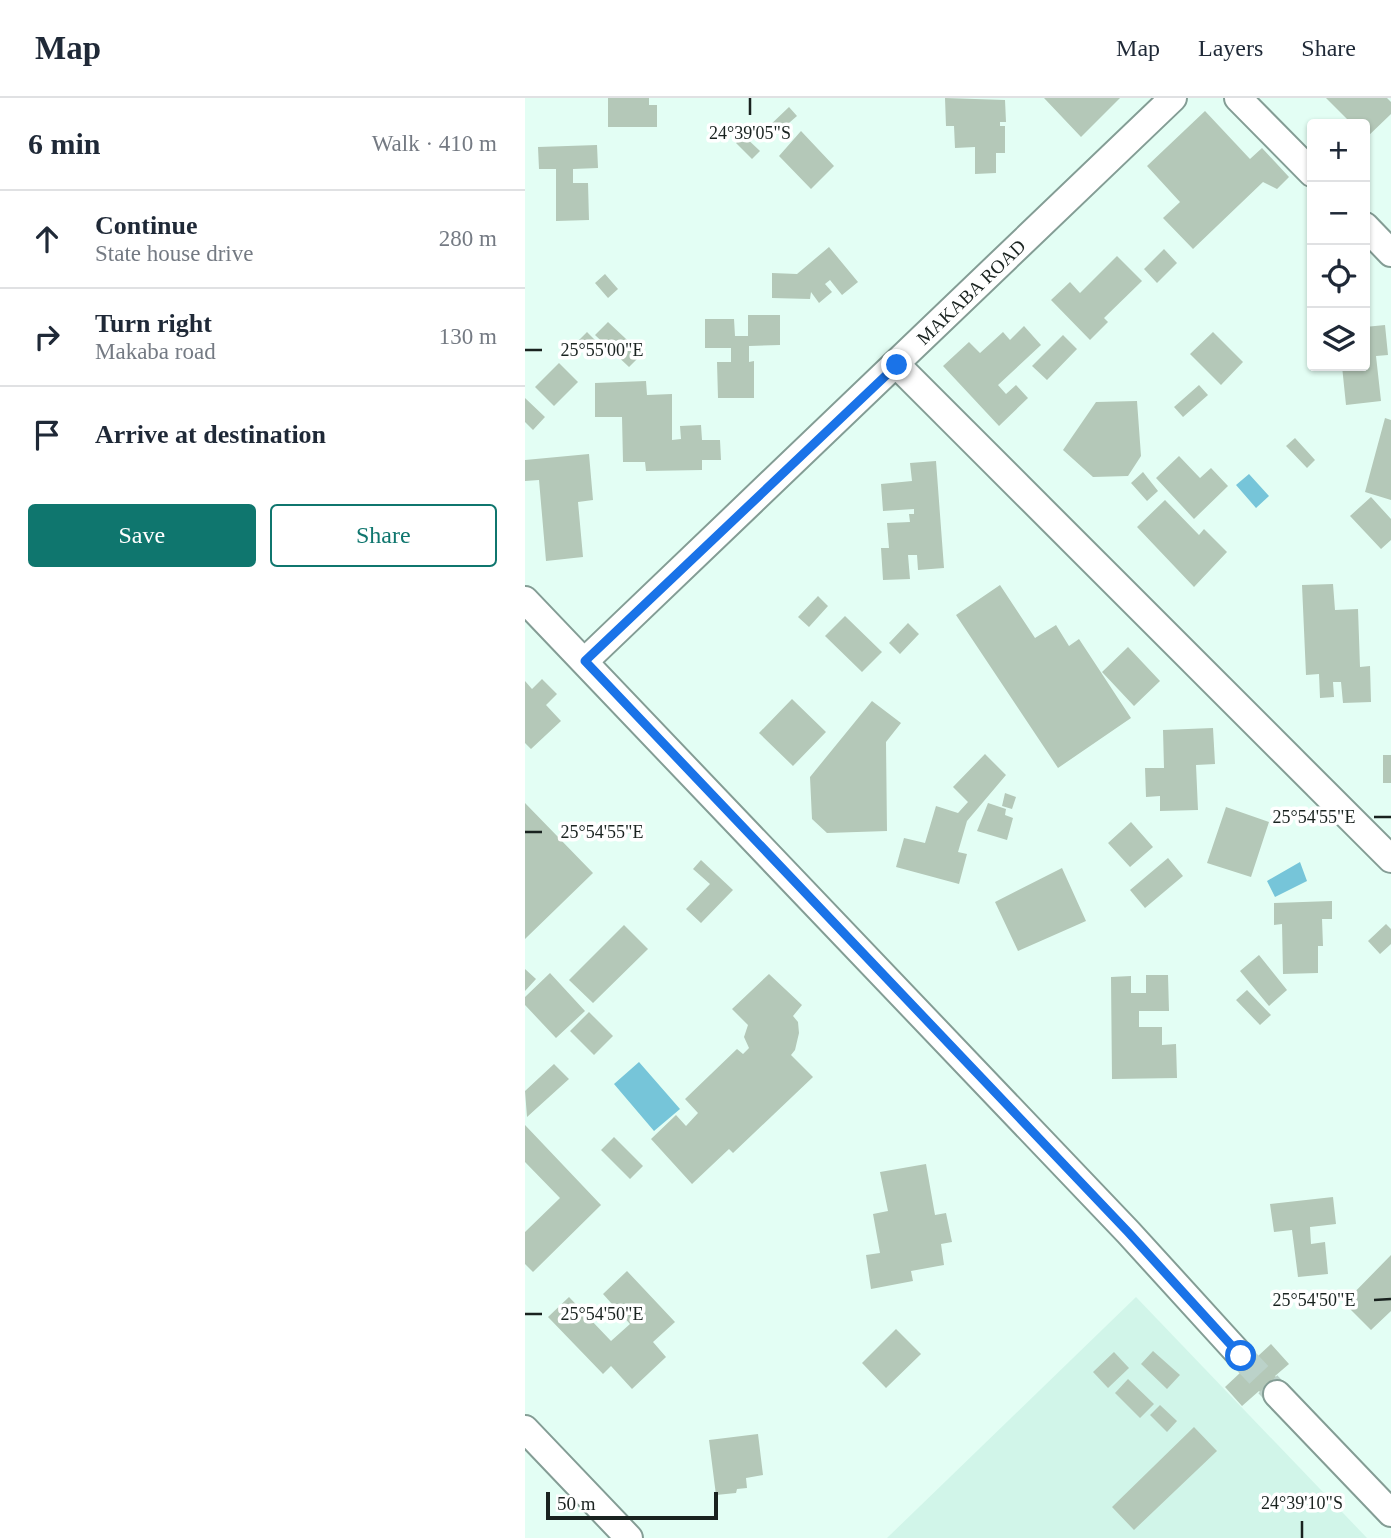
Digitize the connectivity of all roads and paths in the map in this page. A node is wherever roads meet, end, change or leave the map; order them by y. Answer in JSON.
{"nodes":[{"id":1,"x":1173,"y":98,"type":"edge"},
{"id":2,"x":1238,"y":98,"type":"edge"},
{"id":3,"x":1307,"y":168,"type":"edge"},
{"id":4,"x":1370,"y":231,"type":"edge"},
{"id":5,"x":1391,"y":253,"type":"edge"},
{"id":6,"x":897,"y":365,"type":"junction"},
{"id":7,"x":525,"y":600,"type":"edge"},
{"id":8,"x":585,"y":661,"type":"junction"},
{"id":9,"x":1391,"y":859,"type":"edge"},
{"id":10,"x":1241,"y":1356,"type":"tunnel mouth"},
{"id":11,"x":1277,"y":1394,"type":"tunnel mouth"},
{"id":12,"x":525,"y":1429,"type":"edge"},
{"id":13,"x":1391,"y":1513,"type":"edge"},
{"id":14,"x":629,"y":1538,"type":"edge"}],
"edges":[{"from":1,"to":6,"type":"street","name":"MAKABA ROAD"},
{"from":2,"to":3,"type":"street"},
{"from":4,"to":5,"type":"street"},
{"from":6,"to":8,"type":"street","name":"MAKABA ROAD"},
{"from":6,"to":9,"type":"street"},
{"from":7,"to":8,"type":"street"},
{"from":8,"to":10,"type":"street"},
{"from":11,"to":13,"type":"street"},
{"from":12,"to":14,"type":"street"}]}
